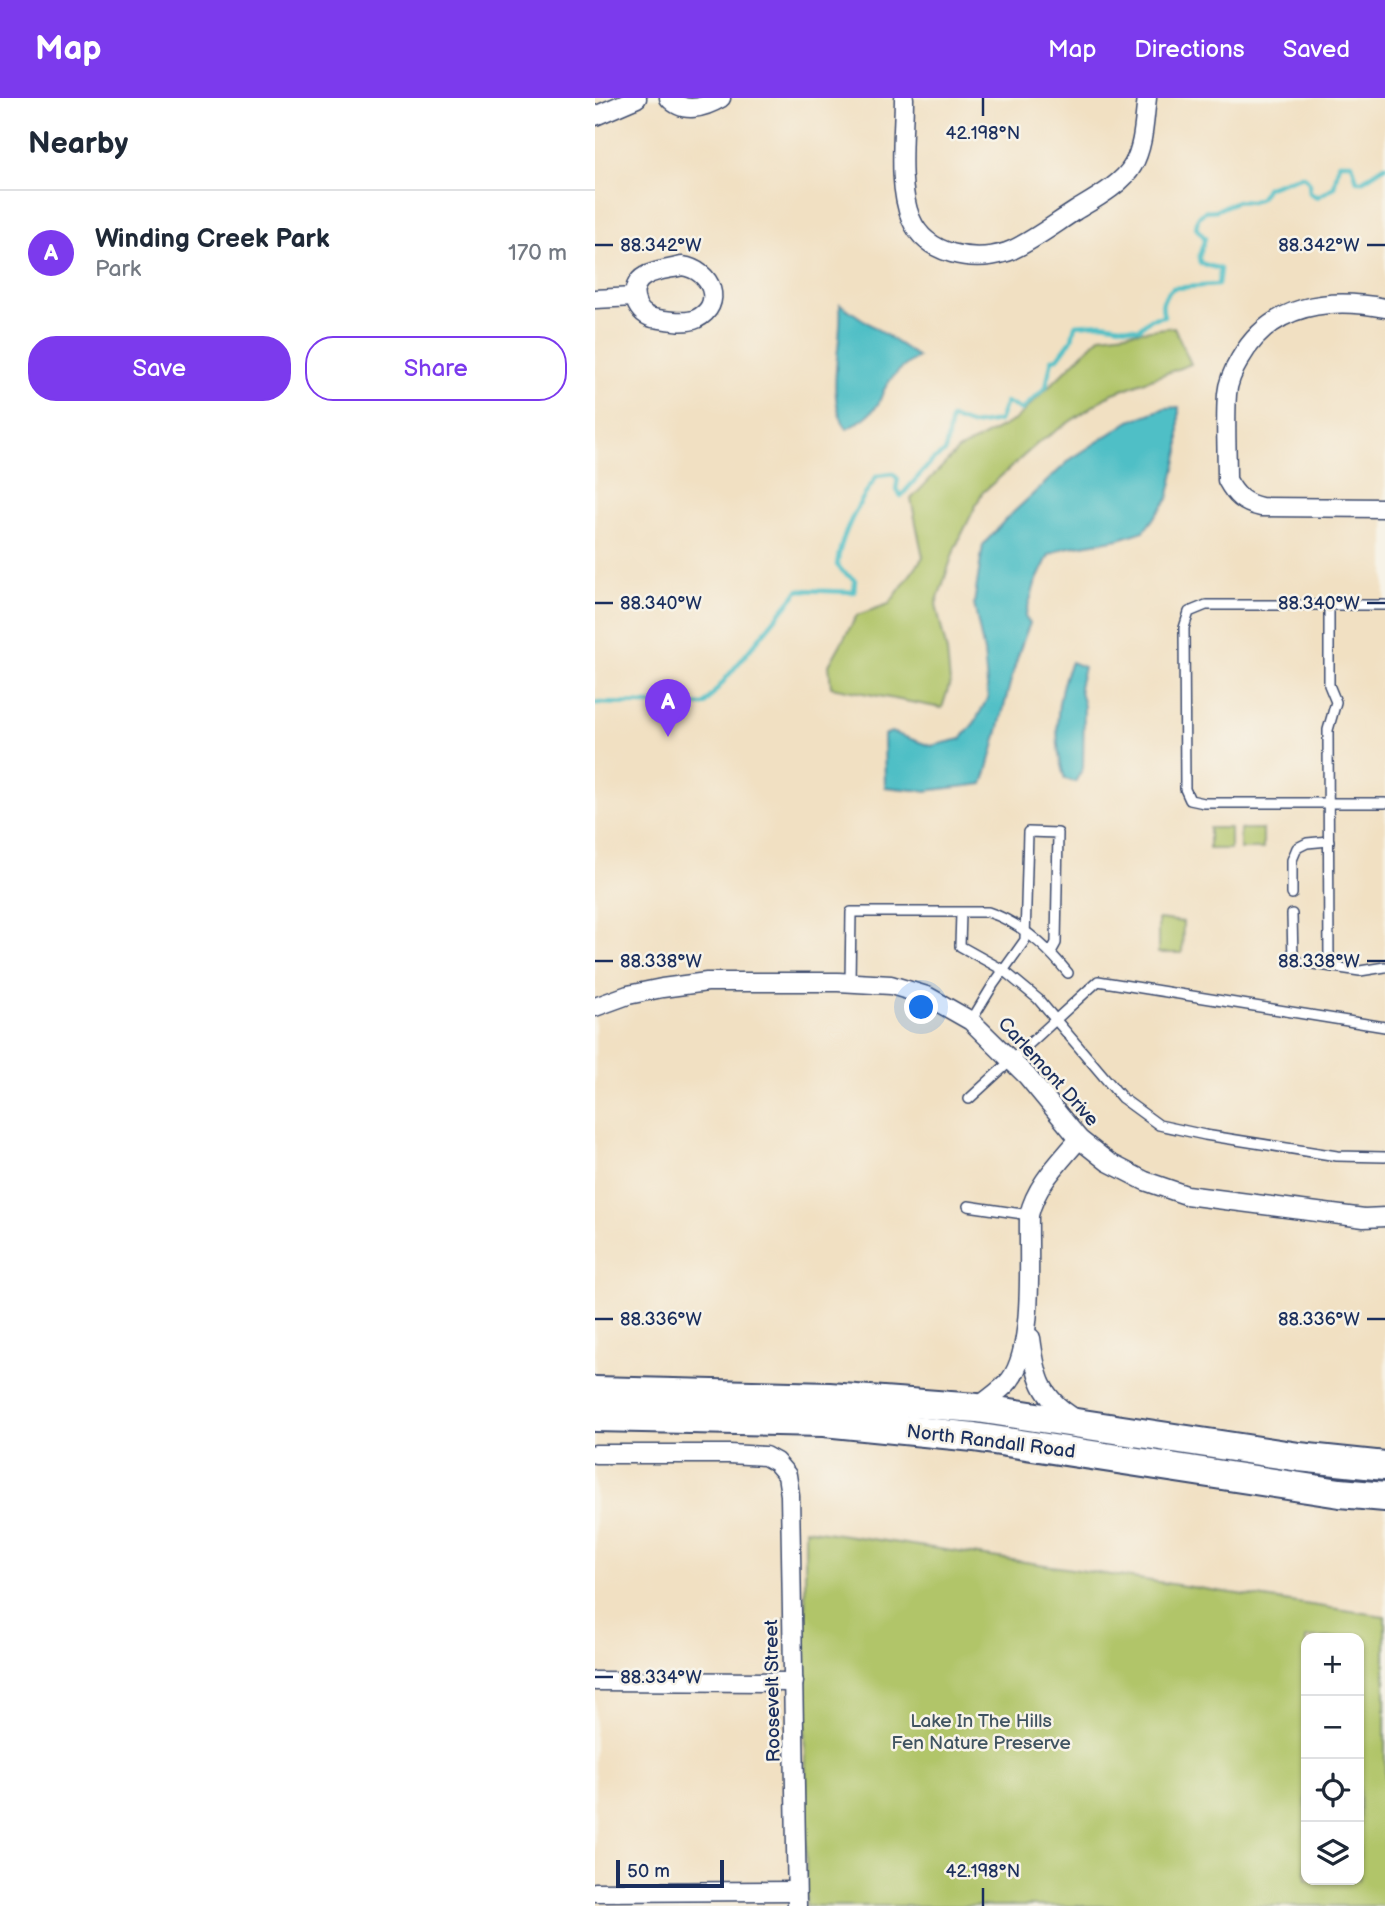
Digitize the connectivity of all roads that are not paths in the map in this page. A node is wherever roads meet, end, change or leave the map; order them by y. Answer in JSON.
{"nodes":[{"id":1,"x":637,"y":98,"type":"edge"},
{"id":2,"x":669,"y":98,"type":"edge"},
{"id":3,"x":721,"y":98,"type":"edge"},
{"id":4,"x":904,"y":98,"type":"edge"},
{"id":5,"x":1147,"y":98,"type":"edge"},
{"id":6,"x":595,"y":116,"type":"edge"},
{"id":7,"x":634,"y":297,"type":"dead end"},
{"id":8,"x":595,"y":299,"type":"edge"},
{"id":9,"x":1385,"y":308,"type":"edge"},
{"id":10,"x":1385,"y":508,"type":"edge"},
{"id":11,"x":1329,"y":605,"type":"junction"},
{"id":12,"x":1385,"y":605,"type":"edge"},
{"id":13,"x":1328,"y":803,"type":"junction"},
{"id":14,"x":1385,"y":803,"type":"edge"},
{"id":15,"x":1329,"y":841,"type":"junction"},
{"id":16,"x":1292,"y":894,"type":"dead end"},
{"id":17,"x":961,"y":913,"type":"junction"},
{"id":18,"x":1292,"y":914,"type":"dead end"},
{"id":19,"x":1025,"y":933,"type":"junction"},
{"id":20,"x":1051,"y":952,"type":"junction"},
{"id":21,"x":1329,"y":966,"type":"junction"},
{"id":22,"x":1385,"y":967,"type":"edge"},
{"id":23,"x":1003,"y":970,"type":"junction"},
{"id":24,"x":1068,"y":973,"type":"dead end"},
{"id":25,"x":850,"y":983,"type":"junction"},
{"id":26,"x":595,"y":1007,"type":"edge"},
{"id":27,"x":1057,"y":1019,"type":"junction"},
{"id":28,"x":971,"y":1021,"type":"junction"},
{"id":29,"x":1385,"y":1027,"type":"edge"},
{"id":30,"x":1013,"y":1061,"type":"junction"},
{"id":31,"x":969,"y":1099,"type":"dead end"},
{"id":32,"x":1079,"y":1139,"type":"junction"},
{"id":33,"x":1385,"y":1157,"type":"edge"},
{"id":34,"x":968,"y":1206,"type":"dead end"},
{"id":35,"x":1029,"y":1215,"type":"junction"},
{"id":36,"x":1385,"y":1217,"type":"edge"},
{"id":37,"x":1027,"y":1314,"type":"junction"},
{"id":38,"x":595,"y":1391,"type":"edge"},
{"id":39,"x":977,"y":1408,"type":"junction"},
{"id":40,"x":595,"y":1417,"type":"edge"},
{"id":41,"x":1084,"y":1424,"type":"junction"},
{"id":42,"x":595,"y":1454,"type":"edge"},
{"id":43,"x":1385,"y":1466,"type":"edge"},
{"id":44,"x":1385,"y":1497,"type":"edge"},
{"id":45,"x":595,"y":1681,"type":"edge"},
{"id":46,"x":794,"y":1682,"type":"junction"},
{"id":47,"x":595,"y":1892,"type":"edge"},
{"id":48,"x":797,"y":1898,"type":"edge"}],
"edges":[{"from":1,"to":6,"type":"street"},
{"from":2,"to":3,"type":"street"},
{"from":4,"to":5,"type":"street"},
{"from":7,"to":8,"type":"street"},
{"from":9,"to":10,"type":"street"},
{"from":11,"to":12,"type":"lane"},
{"from":11,"to":13,"type":"lane"},
{"from":11,"to":13,"type":"lane"},
{"from":13,"to":14,"type":"lane"},
{"from":13,"to":15,"type":"lane"},
{"from":15,"to":16,"type":"lane"},
{"from":15,"to":21,"type":"lane"},
{"from":17,"to":19,"type":"lane"},
{"from":17,"to":23,"type":"lane"},
{"from":17,"to":25,"type":"lane"},
{"from":18,"to":21,"type":"lane"},
{"from":19,"to":20,"type":"lane"},
{"from":19,"to":20,"type":"lane"},
{"from":19,"to":23,"type":"lane"},
{"from":20,"to":24,"type":"lane"},
{"from":21,"to":22,"type":"lane"},
{"from":23,"to":27,"type":"lane"},
{"from":23,"to":28,"type":"lane"},
{"from":25,"to":26,"type":"street","name":"Carlemont Drive"},
{"from":25,"to":28,"type":"street","name":"Carlemont Drive"},
{"from":27,"to":29,"type":"lane"},
{"from":27,"to":30,"type":"lane"},
{"from":27,"to":33,"type":"lane"},
{"from":28,"to":30,"type":"street","name":"Carlemont Drive"},
{"from":30,"to":31,"type":"lane"},
{"from":30,"to":32,"type":"street","name":"Carlemont Drive"},
{"from":32,"to":35,"type":"street"},
{"from":32,"to":36,"type":"street","name":"Carlemont Drive"},
{"from":34,"to":35,"type":"lane"},
{"from":35,"to":37,"type":"street"},
{"from":37,"to":39,"type":"street"},
{"from":37,"to":41,"type":"street"},
{"from":38,"to":39,"type":"main road","name":"North Randall Road"},
{"from":39,"to":41,"type":"main road","name":"North Randall Road"},
{"from":40,"to":44,"type":"main road","name":"North Randall Road"},
{"from":41,"to":43,"type":"main road","name":"North Randall Road"},
{"from":42,"to":46,"type":"street","name":"Roosevelt Street"},
{"from":45,"to":46,"type":"street"},
{"from":46,"to":48,"type":"street","name":"Roosevelt Street"},
{"from":47,"to":48,"type":"street"}]}
